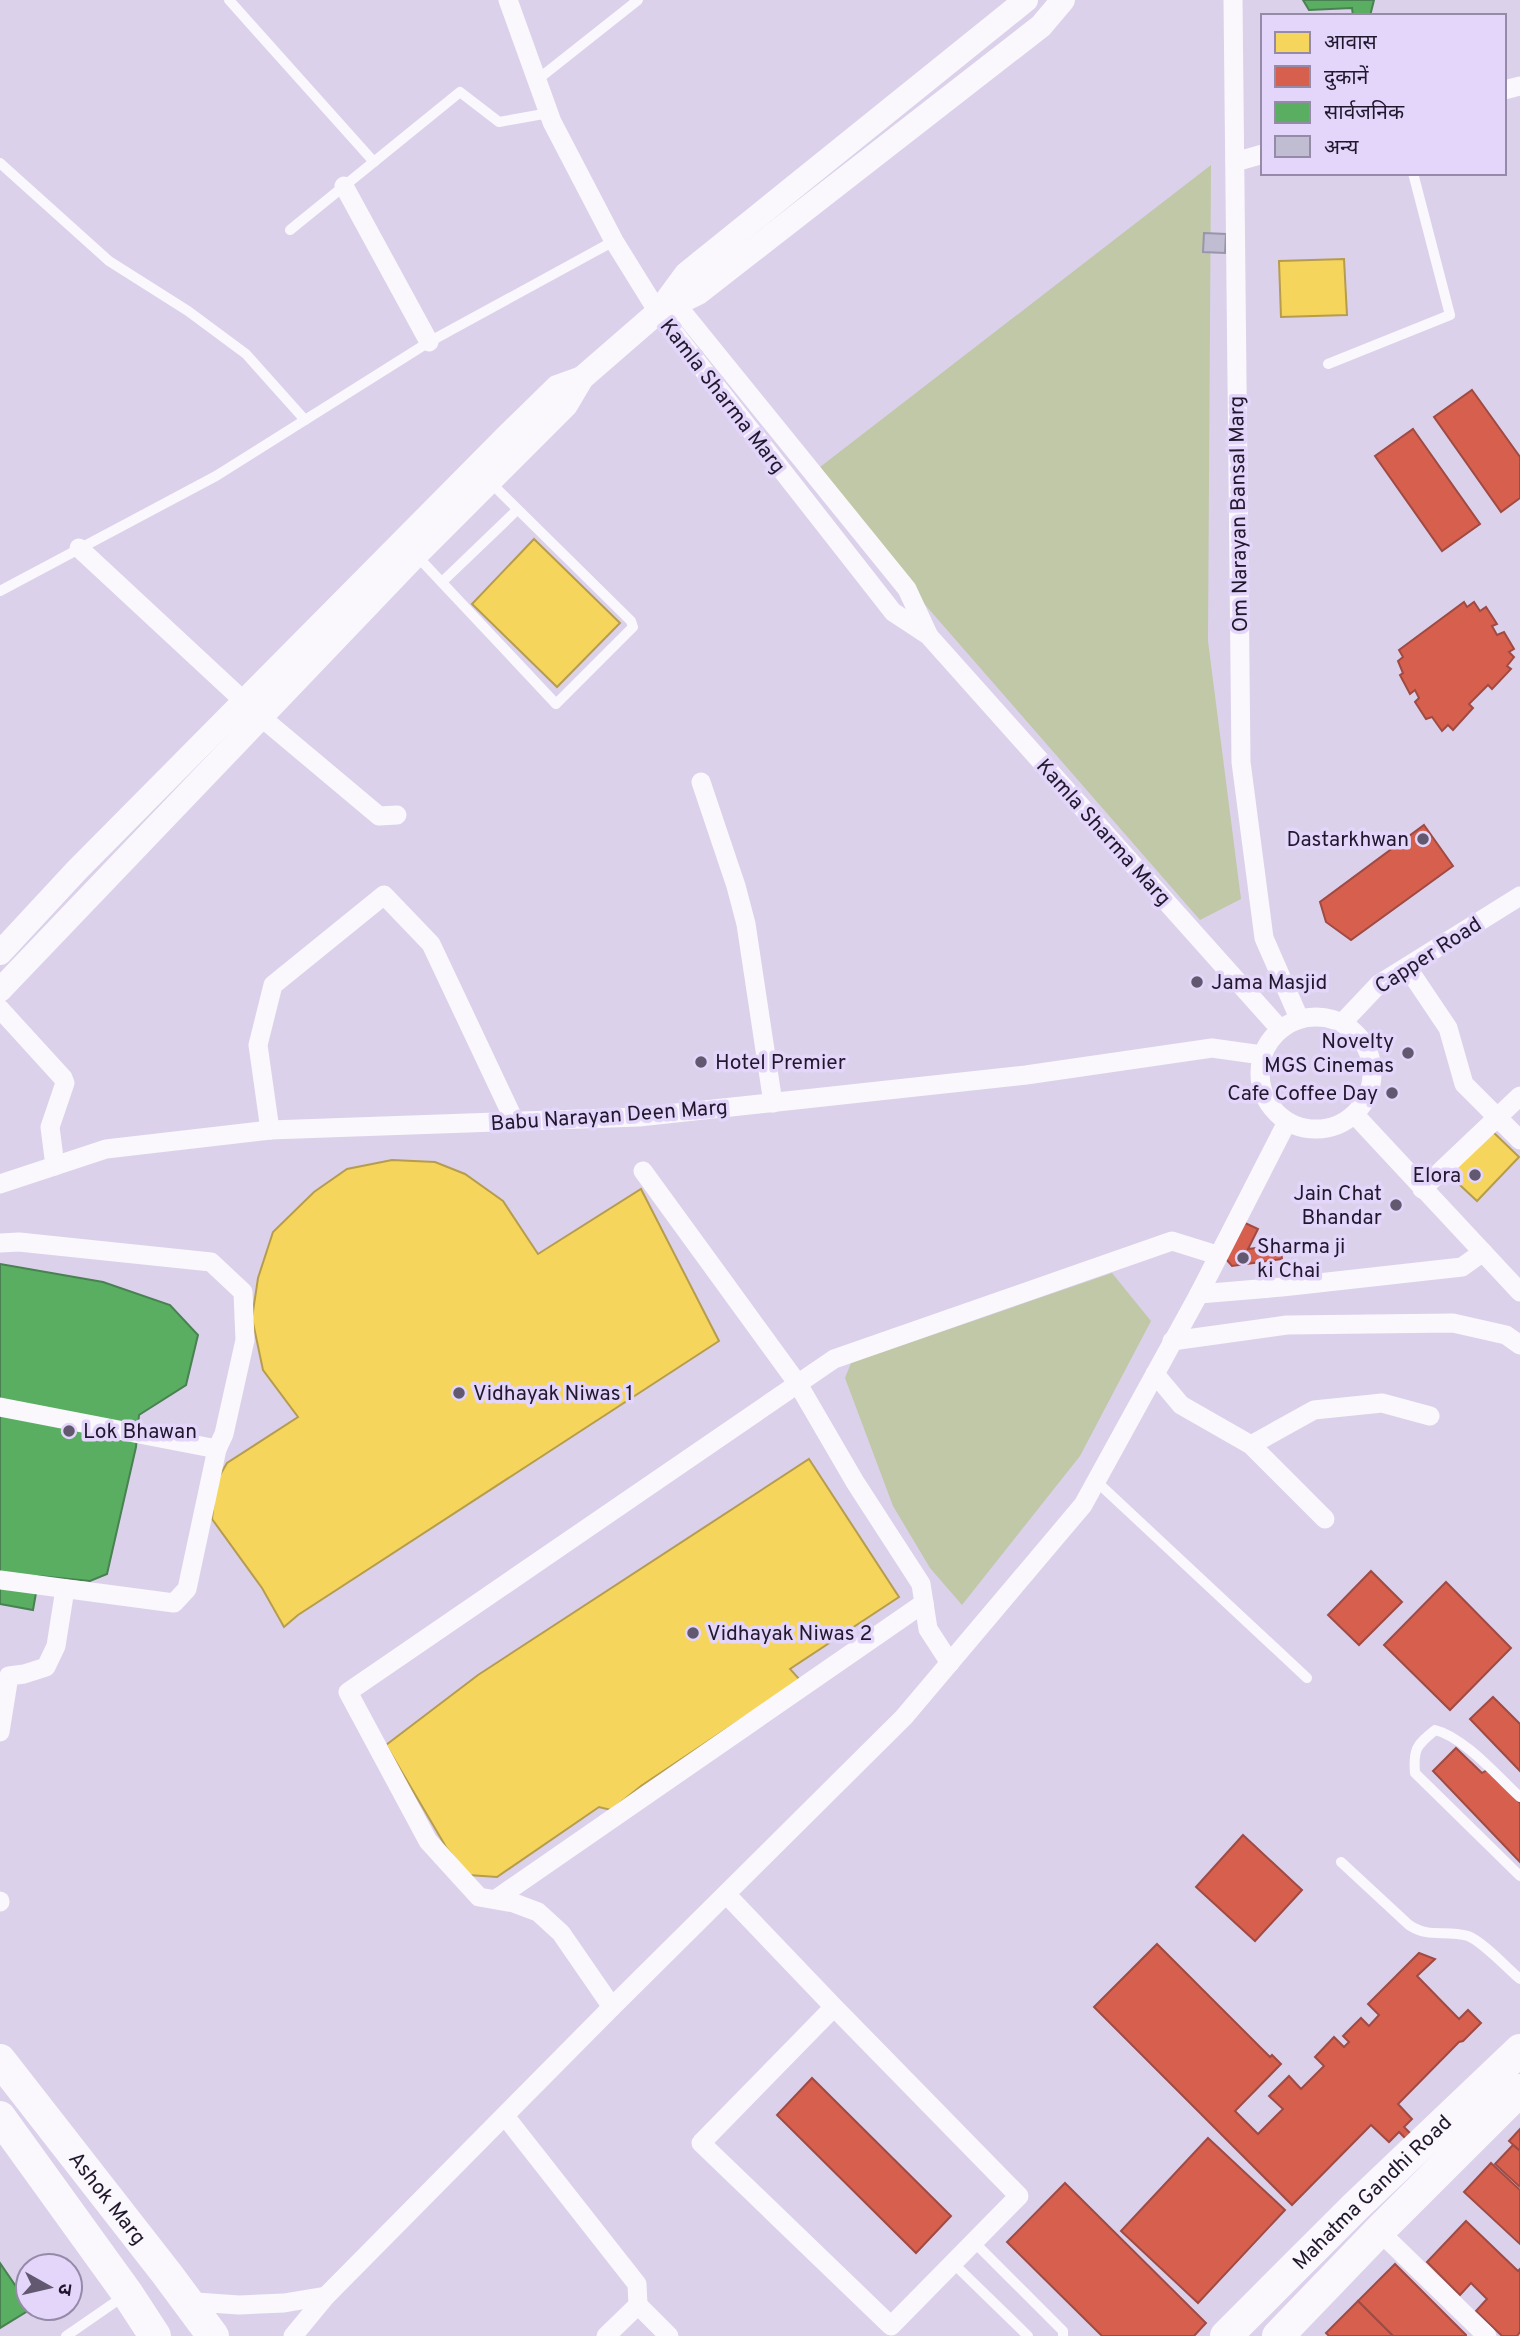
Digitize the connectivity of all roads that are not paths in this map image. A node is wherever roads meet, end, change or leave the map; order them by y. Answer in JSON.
{"nodes":[{"id":1,"x":229,"y":0,"type":"edge"},
{"id":2,"x":508,"y":0,"type":"edge"},
{"id":3,"x":638,"y":0,"type":"edge"},
{"id":4,"x":1026,"y":0,"type":"edge"},
{"id":5,"x":1063,"y":0,"type":"edge"},
{"id":6,"x":1233,"y":0,"type":"edge"},
{"id":7,"x":537,"y":80,"type":"junction"},
{"id":8,"x":549,"y":113,"type":"junction"},
{"id":9,"x":1261,"y":155,"type":"edge"},
{"id":10,"x":374,"y":162,"type":"junction"},
{"id":11,"x":1235,"y":162,"type":"junction"},
{"id":12,"x":0,"y":163,"type":"edge"},
{"id":13,"x":1414,"y":175,"type":"edge"},
{"id":14,"x":344,"y":186,"type":"junction"},
{"id":15,"x":290,"y":230,"type":"dead end"},
{"id":16,"x":614,"y":241,"type":"junction"},
{"id":17,"x":667,"y":308,"type":"junction"},
{"id":18,"x":429,"y":342,"type":"junction"},
{"id":19,"x":1328,"y":364,"type":"dead end"},
{"id":20,"x":582,"y":379,"type":"junction"},
{"id":21,"x":305,"y":420,"type":"junction"},
{"id":22,"x":809,"y":469,"type":"junction"},
{"id":23,"x":490,"y":482,"type":"junction"},
{"id":24,"x":791,"y":484,"type":"junction"},
{"id":25,"x":517,"y":510,"type":"junction"},
{"id":26,"x":79,"y":548,"type":"junction"},
{"id":27,"x":410,"y":548,"type":"junction"},
{"id":28,"x":442,"y":582,"type":"junction"},
{"id":29,"x":0,"y":591,"type":"edge"},
{"id":30,"x":928,"y":635,"type":"junction"},
{"id":31,"x":253,"y":710,"type":"junction"},
{"id":32,"x":701,"y":782,"type":"dead end"},
{"id":33,"x":397,"y":815,"type":"dead end"},
{"id":34,"x":119,"y":828,"type":"junction"},
{"id":35,"x":136,"y":847,"type":"junction"},
{"id":36,"x":1520,"y":896,"type":"edge"},
{"id":37,"x":0,"y":953,"type":"edge"},
{"id":38,"x":1406,"y":967,"type":"junction"},
{"id":39,"x":0,"y":990,"type":"edge"},
{"id":40,"x":0,"y":1009,"type":"edge"},
{"id":41,"x":1299,"y":1018,"type":"junction"},
{"id":42,"x":1343,"y":1023,"type":"junction"},
{"id":43,"x":1279,"y":1029,"type":"junction"},
{"id":44,"x":1262,"y":1055,"type":"junction"},
{"id":45,"x":1520,"y":1096,"type":"edge"},
{"id":46,"x":773,"y":1103,"type":"junction"},
{"id":47,"x":1355,"y":1115,"type":"junction"},
{"id":48,"x":1498,"y":1118,"type":"junction"},
{"id":49,"x":514,"y":1122,"type":"junction"},
{"id":50,"x":1287,"y":1122,"type":"junction"},
{"id":51,"x":270,"y":1130,"type":"junction"},
{"id":52,"x":1520,"y":1140,"type":"edge"},
{"id":53,"x":55,"y":1166,"type":"junction"},
{"id":54,"x":643,"y":1171,"type":"dead end"},
{"id":55,"x":0,"y":1184,"type":"edge"},
{"id":56,"x":1422,"y":1189,"type":"junction"},
{"id":57,"x":0,"y":1243,"type":"edge"},
{"id":58,"x":1483,"y":1252,"type":"junction"},
{"id":59,"x":1217,"y":1255,"type":"junction"},
{"id":60,"x":1520,"y":1292,"type":"edge"},
{"id":61,"x":1199,"y":1294,"type":"junction"},
{"id":62,"x":1172,"y":1341,"type":"junction"},
{"id":63,"x":1520,"y":1346,"type":"edge"},
{"id":64,"x":1155,"y":1374,"type":"junction"},
{"id":65,"x":798,"y":1384,"type":"junction"},
{"id":66,"x":0,"y":1406,"type":"edge"},
{"id":67,"x":1430,"y":1416,"type":"dead end"},
{"id":68,"x":1251,"y":1445,"type":"junction"},
{"id":69,"x":217,"y":1449,"type":"junction"},
{"id":70,"x":1096,"y":1481,"type":"junction"},
{"id":71,"x":1325,"y":1519,"type":"dead end"},
{"id":72,"x":0,"y":1580,"type":"edge"},
{"id":73,"x":65,"y":1589,"type":"junction"},
{"id":74,"x":924,"y":1603,"type":"junction"},
{"id":75,"x":950,"y":1663,"type":"junction"},
{"id":76,"x":1307,"y":1678,"type":"dead end"},
{"id":77,"x":0,"y":1732,"type":"edge"},
{"id":78,"x":1520,"y":1797,"type":"edge"},
{"id":79,"x":1341,"y":1862,"type":"dead end"},
{"id":80,"x":1520,"y":1877,"type":"edge"},
{"id":81,"x":726,"y":1894,"type":"junction"},
{"id":82,"x":496,"y":1899,"type":"junction"},
{"id":83,"x":1520,"y":1979,"type":"edge"},
{"id":84,"x":612,"y":2007,"type":"junction"},
{"id":85,"x":834,"y":2007,"type":"junction"},
{"id":86,"x":1520,"y":2050,"type":"edge"},
{"id":87,"x":0,"y":2060,"type":"edge"},
{"id":88,"x":1520,"y":2090,"type":"edge"},
{"id":89,"x":505,"y":2116,"type":"junction"},
{"id":90,"x":0,"y":2117,"type":"edge"},
{"id":91,"x":1378,"y":2231,"type":"junction"},
{"id":92,"x":974,"y":2242,"type":"junction"},
{"id":93,"x":954,"y":2264,"type":"junction"},
{"id":94,"x":167,"y":2274,"type":"junction"},
{"id":95,"x":127,"y":2294,"type":"junction"},
{"id":96,"x":326,"y":2297,"type":"junction"},
{"id":97,"x":638,"y":2305,"type":"junction"},
{"id":98,"x":66,"y":2336,"type":"edge"},
{"id":99,"x":155,"y":2336,"type":"edge"},
{"id":100,"x":213,"y":2336,"type":"edge"},
{"id":101,"x":293,"y":2336,"type":"edge"},
{"id":102,"x":606,"y":2336,"type":"edge"},
{"id":103,"x":669,"y":2336,"type":"edge"},
{"id":104,"x":1028,"y":2336,"type":"edge"},
{"id":105,"x":1063,"y":2336,"type":"edge"},
{"id":106,"x":1226,"y":2336,"type":"edge"},
{"id":107,"x":1278,"y":2336,"type":"edge"},
{"id":108,"x":1487,"y":2336,"type":"edge"}],
"edges":[{"from":1,"to":10,"type":"lane"},
{"from":2,"to":7,"type":"street"},
{"from":3,"to":7,"type":"lane"},
{"from":4,"to":17,"type":"street"},
{"from":5,"to":17,"type":"street"},
{"from":6,"to":11,"type":"street","name":"Om Narayan Bansal Marg"},
{"from":7,"to":8,"type":"street"},
{"from":8,"to":10,"type":"lane"},
{"from":8,"to":16,"type":"street"},
{"from":9,"to":11,"type":"street"},
{"from":10,"to":14,"type":"lane"},
{"from":11,"to":41,"type":"street","name":"Om Narayan Bansal Marg"},
{"from":12,"to":21,"type":"lane"},
{"from":13,"to":19,"type":"lane"},
{"from":14,"to":15,"type":"lane"},
{"from":14,"to":18,"type":"street"},
{"from":16,"to":17,"type":"street"},
{"from":16,"to":18,"type":"lane"},
{"from":17,"to":20,"type":"street"},
{"from":17,"to":22,"type":"street","name":"Kamla Sharma Marg"},
{"from":17,"to":24,"type":"street","name":"Kamla Sharma Marg"},
{"from":18,"to":21,"type":"lane"},
{"from":20,"to":23,"type":"street"},
{"from":20,"to":27,"type":"street"},
{"from":21,"to":26,"type":"lane"},
{"from":22,"to":24,"type":"street"},
{"from":22,"to":30,"type":"street","name":"Kamla Sharma Marg"},
{"from":23,"to":25,"type":"lane"},
{"from":23,"to":27,"type":"street"},
{"from":24,"to":30,"type":"street","name":"Kamla Sharma Marg"},
{"from":25,"to":28,"type":"lane"},
{"from":25,"to":28,"type":"lane"},
{"from":26,"to":29,"type":"lane"},
{"from":26,"to":31,"type":"street"},
{"from":27,"to":28,"type":"lane"},
{"from":27,"to":31,"type":"street"},
{"from":30,"to":43,"type":"street","name":"Kamla Sharma Marg"},
{"from":31,"to":33,"type":"street"},
{"from":31,"to":34,"type":"street"},
{"from":31,"to":35,"type":"street"},
{"from":32,"to":46,"type":"street"},
{"from":34,"to":35,"type":"street"},
{"from":34,"to":37,"type":"street"},
{"from":35,"to":39,"type":"street"},
{"from":36,"to":38,"type":"street","name":"Capper Road"},
{"from":38,"to":42,"type":"street","name":"Capper Road"},
{"from":38,"to":48,"type":"street"},
{"from":40,"to":53,"type":"street"},
{"from":41,"to":42,"type":"street"},
{"from":41,"to":43,"type":"street"},
{"from":42,"to":47,"type":"street"},
{"from":43,"to":44,"type":"street"},
{"from":44,"to":46,"type":"street","name":"Babu Narayan Deen Marg"},
{"from":44,"to":50,"type":"street"},
{"from":45,"to":48,"type":"street"},
{"from":46,"to":49,"type":"street","name":"Babu Narayan Deen Marg"},
{"from":47,"to":50,"type":"street"},
{"from":47,"to":56,"type":"street"},
{"from":48,"to":52,"type":"street"},
{"from":48,"to":56,"type":"street"},
{"from":49,"to":51,"type":"street","name":"Babu Narayan Deen Marg"},
{"from":49,"to":51,"type":"street"},
{"from":50,"to":59,"type":"street"},
{"from":51,"to":53,"type":"street","name":"Babu Narayan Deen Marg"},
{"from":53,"to":55,"type":"street","name":"Babu Narayan Deen Marg"},
{"from":54,"to":65,"type":"street"},
{"from":56,"to":58,"type":"street"},
{"from":57,"to":69,"type":"street"},
{"from":58,"to":60,"type":"street"},
{"from":58,"to":61,"type":"street"},
{"from":59,"to":61,"type":"street"},
{"from":59,"to":65,"type":"street"},
{"from":61,"to":62,"type":"street"},
{"from":62,"to":63,"type":"street"},
{"from":62,"to":64,"type":"street"},
{"from":64,"to":68,"type":"street"},
{"from":64,"to":70,"type":"street"},
{"from":65,"to":74,"type":"street"},
{"from":65,"to":82,"type":"street"},
{"from":66,"to":69,"type":"street"},
{"from":67,"to":68,"type":"street"},
{"from":68,"to":71,"type":"street"},
{"from":69,"to":73,"type":"street"},
{"from":70,"to":75,"type":"street"},
{"from":70,"to":76,"type":"lane"},
{"from":72,"to":73,"type":"street"},
{"from":73,"to":77,"type":"street"},
{"from":74,"to":75,"type":"street"},
{"from":74,"to":82,"type":"street"},
{"from":75,"to":81,"type":"street"},
{"from":78,"to":80,"type":"lane"},
{"from":79,"to":83,"type":"lane"},
{"from":81,"to":84,"type":"street"},
{"from":81,"to":85,"type":"street"},
{"from":82,"to":84,"type":"street"},
{"from":84,"to":89,"type":"street"},
{"from":85,"to":92,"type":"street"},
{"from":85,"to":93,"type":"street"},
{"from":86,"to":106,"type":"main road","name":"Mahatma Gandhi Road"},
{"from":87,"to":94,"type":"main road","name":"Ashok Marg"},
{"from":88,"to":91,"type":"main road","name":"Mahatma Gandhi Road"},
{"from":89,"to":96,"type":"street"},
{"from":89,"to":97,"type":"street"},
{"from":90,"to":95,"type":"main road","name":"Ashok Marg"},
{"from":91,"to":107,"type":"main road","name":"Mahatma Gandhi Road"},
{"from":91,"to":108,"type":"street"},
{"from":92,"to":93,"type":"street"},
{"from":92,"to":105,"type":"lane"},
{"from":93,"to":104,"type":"lane"},
{"from":94,"to":96,"type":"street"},
{"from":94,"to":100,"type":"main road","name":"Ashok Marg"},
{"from":95,"to":98,"type":"lane"},
{"from":95,"to":99,"type":"main road","name":"Ashok Marg"},
{"from":96,"to":101,"type":"street"},
{"from":97,"to":102,"type":"street"},
{"from":97,"to":103,"type":"street"}]}
